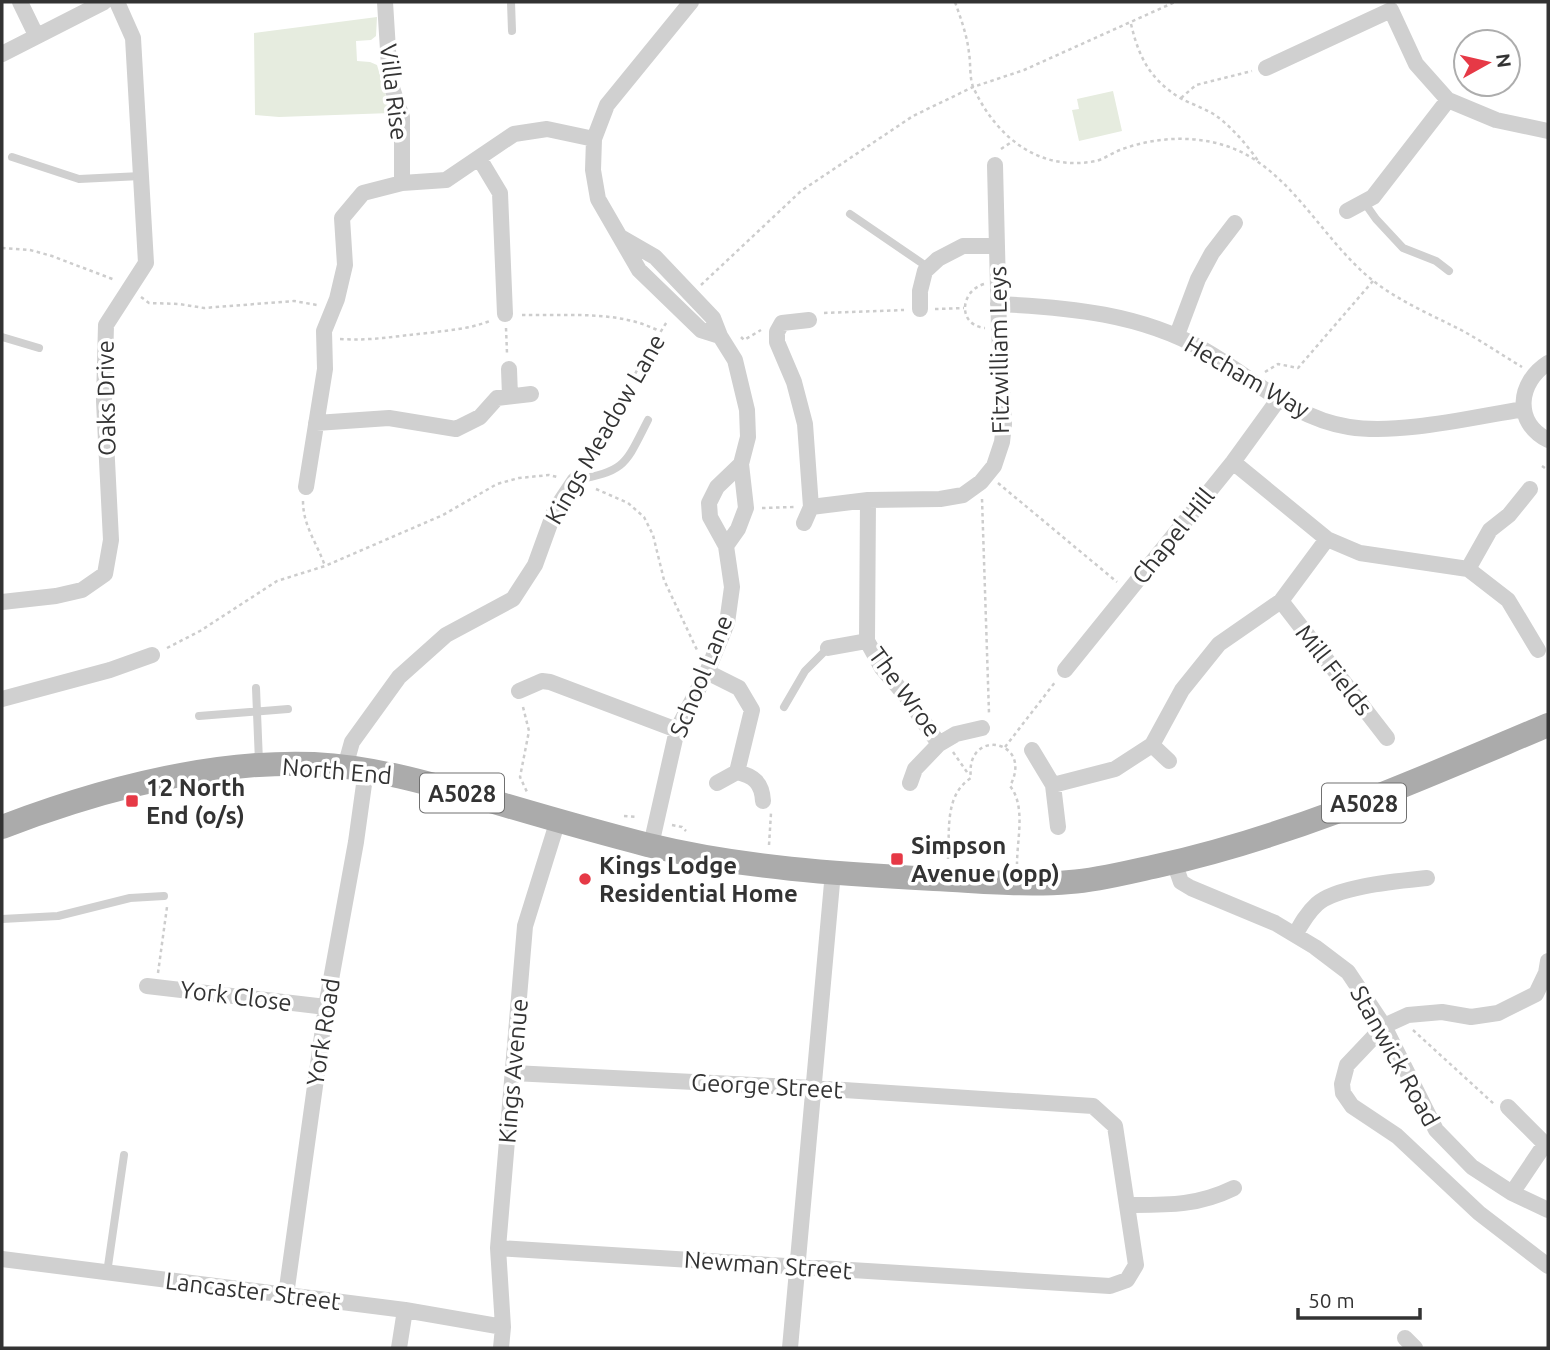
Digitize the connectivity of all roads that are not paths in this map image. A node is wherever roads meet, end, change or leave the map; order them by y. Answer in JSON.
{"nodes":[{"id":1,"x":20,"y":2,"type":"edge"},
{"id":2,"x":104,"y":2,"type":"edge"},
{"id":3,"x":117,"y":2,"type":"edge"},
{"id":4,"x":385,"y":2,"type":"edge"},
{"id":5,"x":511,"y":2,"type":"edge"},
{"id":6,"x":691,"y":2,"type":"edge"},
{"id":7,"x":1406,"y":2,"type":"edge"},
{"id":8,"x":1391,"y":10,"type":"junction"},
{"id":9,"x":512,"y":31,"type":"dead end"},
{"id":10,"x":36,"y":35,"type":"junction"},
{"id":11,"x":2,"y":54,"type":"edge"},
{"id":12,"x":1266,"y":68,"type":"road end"},
{"id":13,"x":1448,"y":100,"type":"junction"},
{"id":14,"x":1548,"y":131,"type":"edge"},
{"id":15,"x":594,"y":139,"type":"junction"},
{"id":16,"x":12,"y":157,"type":"dead end"},
{"id":17,"x":479,"y":158,"type":"junction"},
{"id":18,"x":995,"y":164,"type":"dead end"},
{"id":19,"x":141,"y":176,"type":"junction"},
{"id":20,"x":402,"y":183,"type":"junction"},
{"id":21,"x":1364,"y":202,"type":"junction"},
{"id":22,"x":1347,"y":211,"type":"dead end"},
{"id":23,"x":850,"y":214,"type":"dead end"},
{"id":24,"x":1236,"y":223,"type":"dead end"},
{"id":25,"x":997,"y":246,"type":"junction"},
{"id":26,"x":929,"y":268,"type":"junction"},
{"id":27,"x":1449,"y":271,"type":"dead end"},
{"id":28,"x":998,"y":304,"type":"junction"},
{"id":29,"x":920,"y":310,"type":"road end"},
{"id":30,"x":505,"y":314,"type":"road end"},
{"id":31,"x":809,"y":320,"type":"road end"},
{"id":32,"x":1177,"y":335,"type":"junction"},
{"id":33,"x":2,"y":337,"type":"edge"},
{"id":34,"x":39,"y":348,"type":"dead end"},
{"id":35,"x":1548,"y":363,"type":"edge"},
{"id":36,"x":509,"y":369,"type":"road end"},
{"id":37,"x":531,"y":394,"type":"dead end"},
{"id":38,"x":510,"y":396,"type":"junction"},
{"id":39,"x":1278,"y":400,"type":"junction"},
{"id":40,"x":1524,"y":410,"type":"junction"},
{"id":41,"x":648,"y":420,"type":"dead end"},
{"id":42,"x":316,"y":423,"type":"junction"},
{"id":43,"x":1548,"y":440,"type":"edge"},
{"id":44,"x":1234,"y":462,"type":"junction"},
{"id":45,"x":741,"y":464,"type":"junction"},
{"id":46,"x":575,"y":480,"type":"joint"},
{"id":47,"x":306,"y":487,"type":"road end"},
{"id":48,"x":1530,"y":489,"type":"dead end"},
{"id":49,"x":868,"y":500,"type":"junction"},
{"id":50,"x":811,"y":507,"type":"junction"},
{"id":51,"x":804,"y":523,"type":"dead end"},
{"id":52,"x":1327,"y":539,"type":"junction"},
{"id":53,"x":726,"y":546,"type":"junction"},
{"id":54,"x":1468,"y":569,"type":"junction"},
{"id":55,"x":2,"y":601,"type":"edge"},
{"id":56,"x":1281,"y":601,"type":"junction"},
{"id":57,"x":867,"y":641,"type":"junction"},
{"id":58,"x":828,"y":648,"type":"joint"},
{"id":59,"x":1538,"y":650,"type":"dead end"},
{"id":60,"x":152,"y":655,"type":"road end"},
{"id":61,"x":710,"y":664,"type":"junction"},
{"id":62,"x":1065,"y":670,"type":"road end"},
{"id":63,"x":256,"y":688,"type":"dead end"},
{"id":64,"x":519,"y":691,"type":"road end"},
{"id":65,"x":2,"y":699,"type":"edge"},
{"id":66,"x":784,"y":707,"type":"dead end"},
{"id":67,"x":288,"y":709,"type":"dead end"},
{"id":68,"x":258,"y":711,"type":"junction"},
{"id":69,"x":200,"y":716,"type":"dead end"},
{"id":70,"x":986,"y":721,"type":"road end"},
{"id":71,"x":1548,"y":725,"type":"edge"},
{"id":72,"x":677,"y":730,"type":"junction"},
{"id":73,"x":1387,"y":738,"type":"dead end"},
{"id":74,"x":942,"y":742,"type":"junction"},
{"id":75,"x":1152,"y":745,"type":"junction"},
{"id":76,"x":1031,"y":750,"type":"dead end"},
{"id":77,"x":1168,"y":761,"type":"dead end"},
{"id":78,"x":259,"y":766,"type":"junction"},
{"id":79,"x":355,"y":768,"type":"junction"},
{"id":80,"x":737,"y":772,"type":"junction"},
{"id":81,"x":717,"y":783,"type":"dead end"},
{"id":82,"x":910,"y":783,"type":"dead end"},
{"id":83,"x":1053,"y":785,"type":"junction"},
{"id":84,"x":763,"y":801,"type":"road end"},
{"id":85,"x":558,"y":820,"type":"junction"},
{"id":86,"x":2,"y":827,"type":"edge"},
{"id":87,"x":1058,"y":827,"type":"dead end"},
{"id":88,"x":651,"y":845,"type":"junction"},
{"id":89,"x":1174,"y":862,"type":"junction"},
{"id":90,"x":833,"y":872,"type":"junction"},
{"id":91,"x":1427,"y":878,"type":"dead end"},
{"id":92,"x":164,"y":896,"type":"dead end"},
{"id":93,"x":2,"y":919,"type":"edge"},
{"id":94,"x":1295,"y":935,"type":"junction"},
{"id":95,"x":1548,"y":961,"type":"edge"},
{"id":96,"x":151,"y":986,"type":"road end"},
{"id":97,"x":326,"y":1007,"type":"junction"},
{"id":98,"x":1384,"y":1026,"type":"junction"},
{"id":99,"x":513,"y":1073,"type":"junction"},
{"id":100,"x":813,"y":1088,"type":"junction"},
{"id":101,"x":1501,"y":1105,"type":"road end"},
{"id":102,"x":1546,"y":1144,"type":"edge"},
{"id":103,"x":124,"y":1155,"type":"dead end"},
{"id":104,"x":1234,"y":1188,"type":"dead end"},
{"id":105,"x":1512,"y":1192,"type":"junction"},
{"id":106,"x":1127,"y":1205,"type":"junction"},
{"id":107,"x":1548,"y":1210,"type":"edge"},
{"id":108,"x":498,"y":1248,"type":"junction"},
{"id":109,"x":2,"y":1259,"type":"edge"},
{"id":110,"x":797,"y":1266,"type":"junction"},
{"id":111,"x":1548,"y":1266,"type":"edge"},
{"id":112,"x":107,"y":1273,"type":"junction"},
{"id":113,"x":286,"y":1295,"type":"junction"},
{"id":114,"x":405,"y":1310,"type":"junction"},
{"id":115,"x":503,"y":1327,"type":"junction"},
{"id":116,"x":399,"y":1348,"type":"edge"},
{"id":117,"x":501,"y":1348,"type":"edge"},
{"id":118,"x":790,"y":1348,"type":"edge"}],
"edges":[{"from":1,"to":10,"type":"street"},
{"from":2,"to":10,"type":"street"},
{"from":3,"to":19,"type":"street","name":"Oaks Drive"},
{"from":4,"to":20,"type":"street","name":"Villa Rise"},
{"from":5,"to":9,"type":"lane"},
{"from":6,"to":15,"type":"street"},
{"from":7,"to":8,"type":"street"},
{"from":8,"to":12,"type":"street"},
{"from":8,"to":13,"type":"street"},
{"from":10,"to":11,"type":"street"},
{"from":13,"to":14,"type":"street"},
{"from":13,"to":21,"type":"street"},
{"from":15,"to":17,"type":"street"},
{"from":15,"to":45,"type":"street"},
{"from":16,"to":19,"type":"lane"},
{"from":17,"to":20,"type":"street"},
{"from":17,"to":30,"type":"street"},
{"from":18,"to":25,"type":"street","name":"Fitzwilliam Leys"},
{"from":19,"to":55,"type":"street","name":"Oaks Drive"},
{"from":20,"to":42,"type":"street"},
{"from":21,"to":22,"type":"street"},
{"from":21,"to":27,"type":"lane"},
{"from":23,"to":26,"type":"lane"},
{"from":24,"to":32,"type":"street","name":"Hecham Way"},
{"from":25,"to":26,"type":"street","name":"Fitzwilliam Leys"},
{"from":25,"to":28,"type":"street","name":"Fitzwilliam Leys"},
{"from":26,"to":29,"type":"street"},
{"from":28,"to":32,"type":"street","name":"Hecham Way"},
{"from":28,"to":49,"type":"street","name":"Fitzwilliam Leys"},
{"from":31,"to":50,"type":"street"},
{"from":32,"to":39,"type":"street","name":"Hecham Way"},
{"from":33,"to":34,"type":"lane"},
{"from":35,"to":40,"type":"street"},
{"from":36,"to":38,"type":"street"},
{"from":37,"to":38,"type":"street"},
{"from":38,"to":42,"type":"street"},
{"from":39,"to":40,"type":"street","name":"Hecham Way"},
{"from":39,"to":44,"type":"street","name":"Chapel Hill"},
{"from":40,"to":43,"type":"street"},
{"from":41,"to":46,"type":"lane"},
{"from":42,"to":47,"type":"street"},
{"from":44,"to":52,"type":"street"},
{"from":44,"to":62,"type":"street","name":"Chapel Hill"},
{"from":45,"to":53,"type":"street"},
{"from":45,"to":53,"type":"street","name":"School Lane"},
{"from":46,"to":79,"type":"street","name":"Kings Meadow Lane"},
{"from":48,"to":54,"type":"street"},
{"from":49,"to":50,"type":"street"},
{"from":49,"to":57,"type":"street","name":"The Wroe"},
{"from":50,"to":51,"type":"street"},
{"from":52,"to":54,"type":"street"},
{"from":52,"to":56,"type":"street","name":"Mill Fields"},
{"from":53,"to":61,"type":"street","name":"School Lane"},
{"from":54,"to":59,"type":"street"},
{"from":56,"to":73,"type":"street","name":"Mill Fields"},
{"from":56,"to":75,"type":"street","name":"Mill Fields"},
{"from":57,"to":58,"type":"street","name":"The Wroe"},
{"from":57,"to":74,"type":"street","name":"The Wroe"},
{"from":58,"to":66,"type":"lane"},
{"from":60,"to":65,"type":"street"},
{"from":61,"to":72,"type":"street","name":"School Lane"},
{"from":61,"to":80,"type":"street"},
{"from":63,"to":68,"type":"lane"},
{"from":64,"to":72,"type":"street"},
{"from":67,"to":68,"type":"lane"},
{"from":68,"to":69,"type":"lane"},
{"from":68,"to":78,"type":"lane"},
{"from":70,"to":74,"type":"street","name":"The Wroe"},
{"from":71,"to":89,"type":"main road","number":"A5028"},
{"from":72,"to":88,"type":"street","name":"School Lane"},
{"from":74,"to":82,"type":"street"},
{"from":75,"to":77,"type":"street"},
{"from":75,"to":83,"type":"street","name":"Mill Fields"},
{"from":76,"to":83,"type":"street"},
{"from":78,"to":79,"type":"main road","name":"North End","number":"A5028"},
{"from":78,"to":86,"type":"main road","name":"North End","number":"A5028"},
{"from":79,"to":85,"type":"main road","name":"North End","number":"A5028"},
{"from":79,"to":97,"type":"street","name":"York Road"},
{"from":80,"to":81,"type":"street"},
{"from":80,"to":84,"type":"street"},
{"from":83,"to":87,"type":"street"},
{"from":85,"to":88,"type":"main road","number":"A5028"},
{"from":85,"to":99,"type":"street","name":"Kings Avenue"},
{"from":88,"to":90,"type":"main road","number":"A5028"},
{"from":89,"to":90,"type":"main road","number":"A5028"},
{"from":89,"to":94,"type":"street","name":"Stanwick Road"},
{"from":90,"to":100,"type":"street"},
{"from":91,"to":94,"type":"street"},
{"from":92,"to":93,"type":"lane"},
{"from":94,"to":98,"type":"street","name":"Stanwick Road"},
{"from":95,"to":98,"type":"street"},
{"from":96,"to":97,"type":"street","name":"York Close"},
{"from":97,"to":113,"type":"street","name":"York Road"},
{"from":98,"to":105,"type":"street","name":"Stanwick Road"},
{"from":98,"to":111,"type":"street"},
{"from":99,"to":100,"type":"street","name":"George Street"},
{"from":99,"to":108,"type":"street","name":"Kings Avenue"},
{"from":100,"to":106,"type":"street","name":"George Street"},
{"from":100,"to":110,"type":"street"},
{"from":101,"to":102,"type":"street"},
{"from":102,"to":105,"type":"street"},
{"from":103,"to":112,"type":"lane"},
{"from":104,"to":106,"type":"street"},
{"from":105,"to":107,"type":"street","name":"Stanwick Road"},
{"from":106,"to":110,"type":"street","name":"Newman Street"},
{"from":108,"to":110,"type":"street","name":"Newman Street"},
{"from":108,"to":115,"type":"street","name":"Kings Avenue"},
{"from":109,"to":112,"type":"street","name":"Lancaster Street"},
{"from":110,"to":118,"type":"street"},
{"from":112,"to":113,"type":"street","name":"Lancaster Street"},
{"from":113,"to":114,"type":"street","name":"Lancaster Street"},
{"from":114,"to":115,"type":"street","name":"Lancaster Street"},
{"from":114,"to":116,"type":"street"},
{"from":115,"to":117,"type":"street","name":"Kings Avenue"}]}
